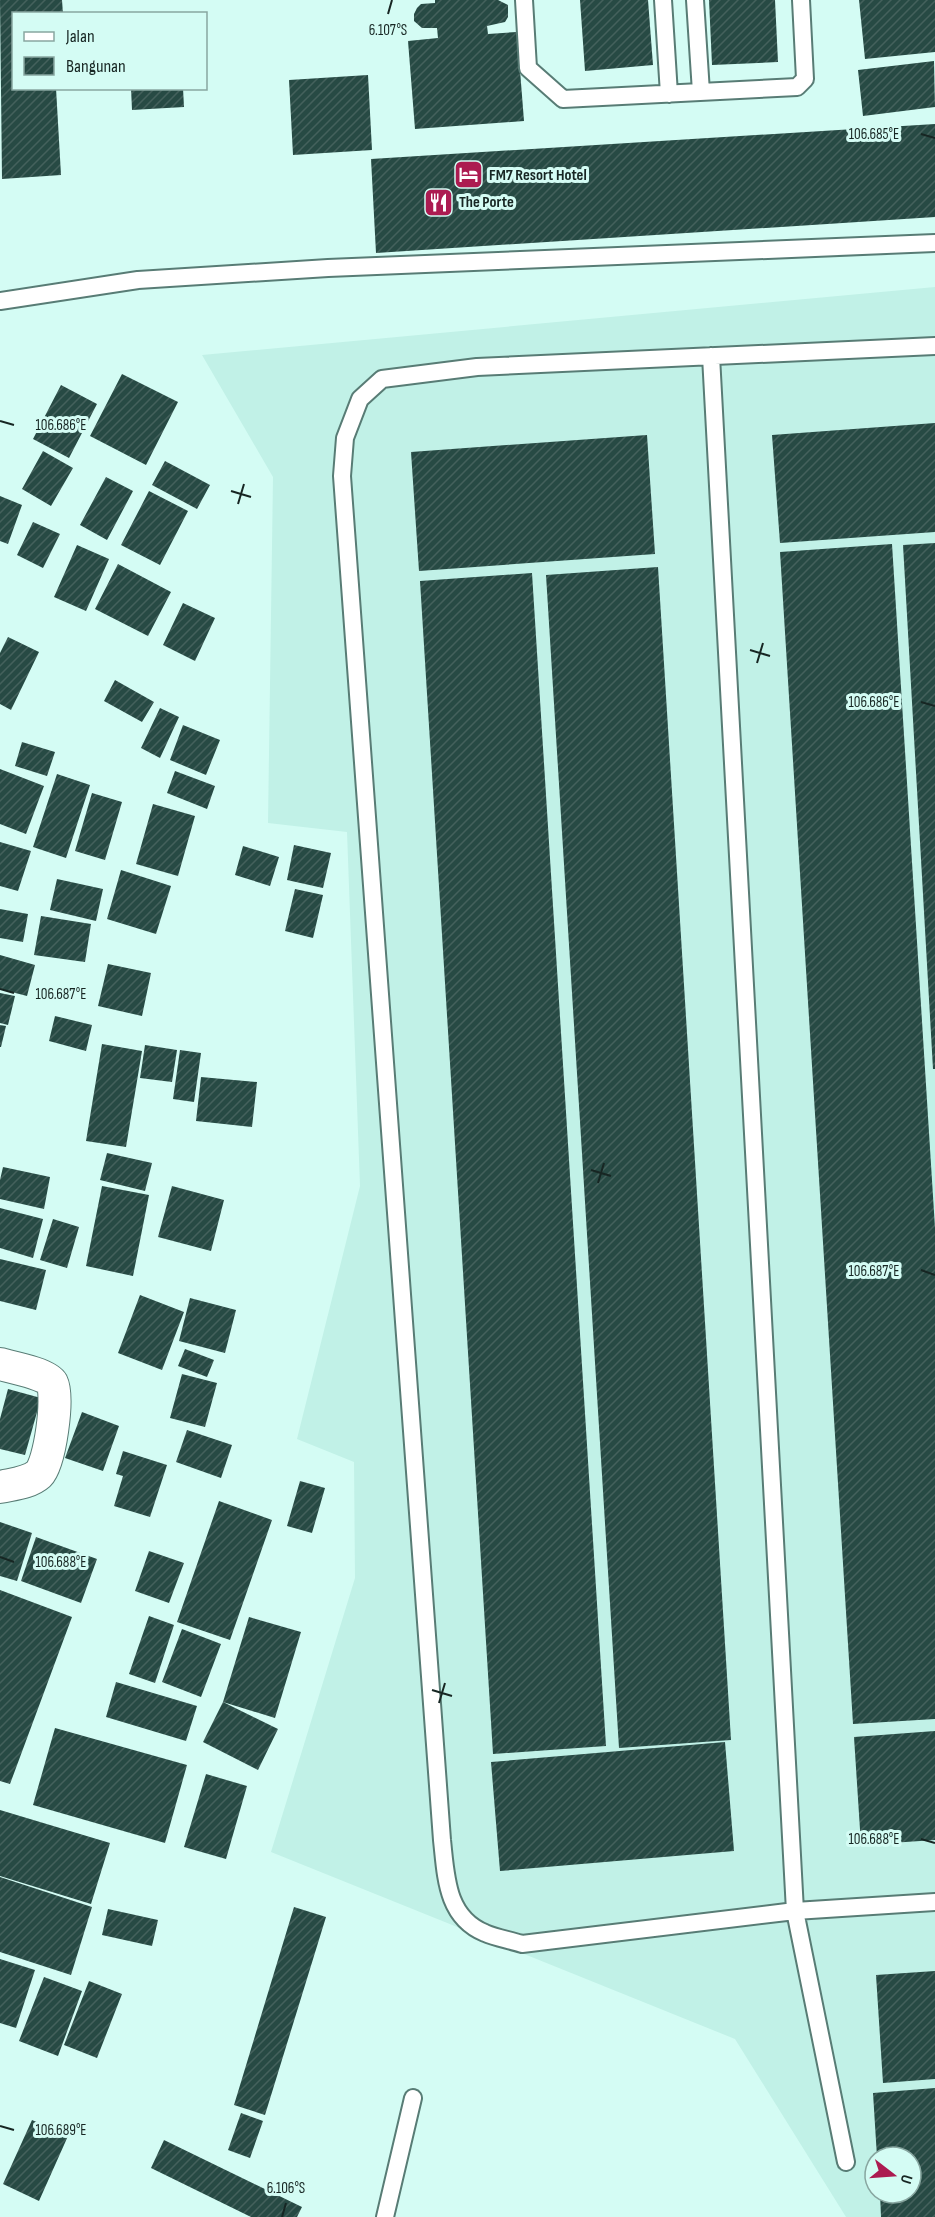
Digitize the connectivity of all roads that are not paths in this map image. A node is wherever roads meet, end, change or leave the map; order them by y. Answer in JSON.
{"nodes":[{"id":1,"x":524,"y":0,"type":"edge"},
{"id":2,"x":663,"y":0,"type":"edge"},
{"id":3,"x":695,"y":0,"type":"edge"},
{"id":4,"x":801,"y":0,"type":"edge"},
{"id":5,"x":701,"y":92,"type":"junction"},
{"id":6,"x":669,"y":94,"type":"junction"},
{"id":7,"x":935,"y":243,"type":"edge"},
{"id":8,"x":0,"y":301,"type":"edge"},
{"id":9,"x":935,"y":346,"type":"edge"},
{"id":10,"x":711,"y":356,"type":"junction"},
{"id":11,"x":0,"y":1364,"type":"edge"},
{"id":12,"x":0,"y":1487,"type":"edge"},
{"id":13,"x":935,"y":1902,"type":"edge"},
{"id":14,"x":795,"y":1911,"type":"junction"},
{"id":15,"x":413,"y":2098,"type":"dead end"},
{"id":16,"x":846,"y":2162,"type":"dead end"},
{"id":17,"x":385,"y":2217,"type":"edge"}],
"edges":[{"from":1,"to":6,"type":"lane"},
{"from":2,"to":6,"type":"lane"},
{"from":3,"to":5,"type":"lane"},
{"from":4,"to":5,"type":"lane"},
{"from":5,"to":6,"type":"lane"},
{"from":7,"to":8,"type":"lane"},
{"from":9,"to":10,"type":"lane"},
{"from":10,"to":14,"type":"lane"},
{"from":10,"to":14,"type":"lane"},
{"from":11,"to":12,"type":"street"},
{"from":13,"to":14,"type":"lane"},
{"from":14,"to":16,"type":"lane"},
{"from":15,"to":17,"type":"lane"}]}
